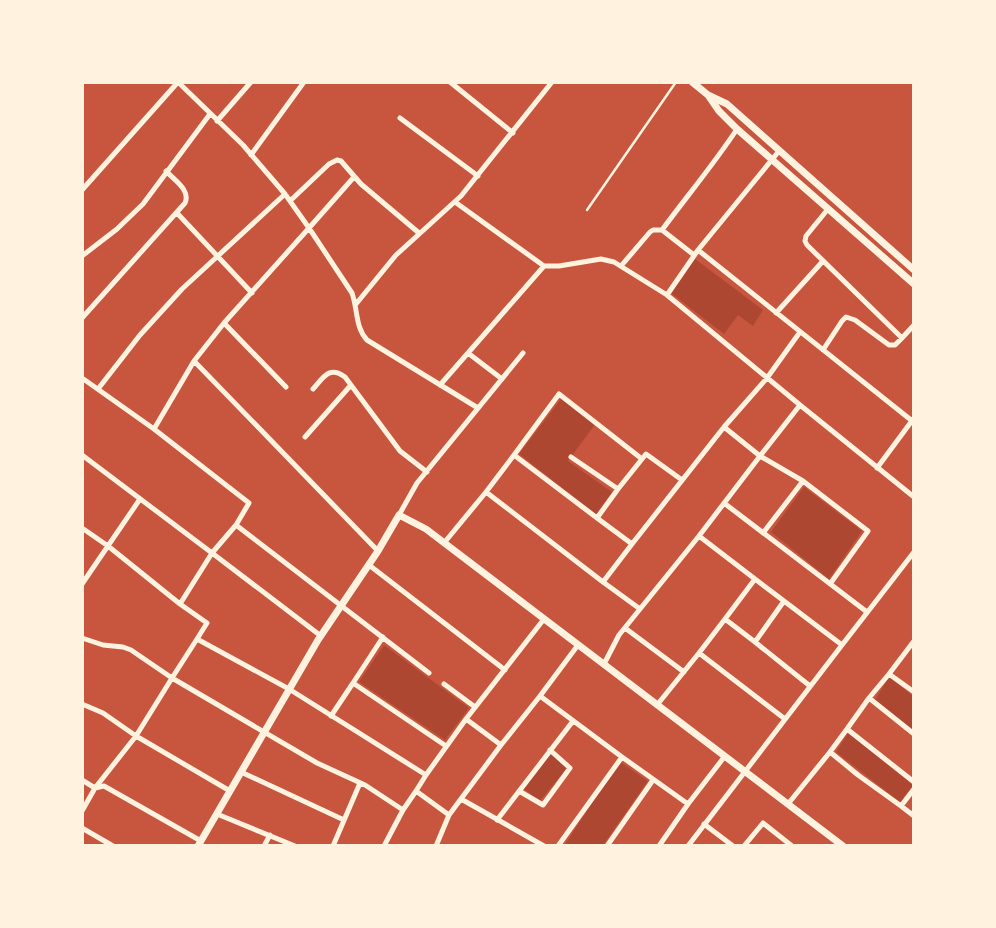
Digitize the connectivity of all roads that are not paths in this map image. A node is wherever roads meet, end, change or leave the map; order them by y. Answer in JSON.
{"nodes":[{"id":1,"x":178,"y":82,"type":"edge"},
{"id":2,"x":251,"y":82,"type":"edge"},
{"id":3,"x":304,"y":82,"type":"edge"},
{"id":4,"x":450,"y":82,"type":"edge"},
{"id":5,"x":552,"y":82,"type":"edge"},
{"id":6,"x":676,"y":82,"type":"edge"},
{"id":7,"x":692,"y":82,"type":"edge"},
{"id":8,"x":708,"y":94,"type":"junction"},
{"id":9,"x":210,"y":114,"type":"junction"},
{"id":10,"x":400,"y":118,"type":"dead end"},
{"id":11,"x":217,"y":121,"type":"junction"},
{"id":12,"x":737,"y":129,"type":"junction"},
{"id":13,"x":513,"y":133,"type":"junction"},
{"id":14,"x":779,"y":152,"type":"junction"},
{"id":15,"x":251,"y":155,"type":"junction"},
{"id":16,"x":772,"y":160,"type":"junction"},
{"id":17,"x":166,"y":171,"type":"junction"},
{"id":18,"x":478,"y":176,"type":"junction"},
{"id":19,"x":354,"y":177,"type":"junction"},
{"id":20,"x":82,"y":190,"type":"edge"},
{"id":21,"x":285,"y":194,"type":"junction"},
{"id":22,"x":290,"y":201,"type":"junction"},
{"id":23,"x":455,"y":202,"type":"junction"},
{"id":24,"x":828,"y":209,"type":"junction"},
{"id":25,"x":587,"y":210,"type":"dead end"},
{"id":26,"x":177,"y":212,"type":"junction"},
{"id":27,"x":309,"y":228,"type":"junction"},
{"id":28,"x":662,"y":230,"type":"junction"},
{"id":29,"x":419,"y":233,"type":"junction"},
{"id":30,"x":698,"y":250,"type":"junction"},
{"id":31,"x":694,"y":255,"type":"junction"},
{"id":32,"x":82,"y":256,"type":"edge"},
{"id":33,"x":217,"y":256,"type":"junction"},
{"id":34,"x":823,"y":261,"type":"junction"},
{"id":35,"x":544,"y":266,"type":"junction"},
{"id":36,"x":621,"y":266,"type":"junction"},
{"id":37,"x":914,"y":270,"type":"edge"},
{"id":38,"x":914,"y":284,"type":"edge"},
{"id":39,"x":252,"y":293,"type":"junction"},
{"id":40,"x":666,"y":295,"type":"junction"},
{"id":41,"x":356,"y":304,"type":"junction"},
{"id":42,"x":776,"y":313,"type":"junction"},
{"id":43,"x":82,"y":318,"type":"edge"},
{"id":44,"x":224,"y":323,"type":"junction"},
{"id":45,"x":914,"y":326,"type":"edge"},
{"id":46,"x":800,"y":332,"type":"junction"},
{"id":47,"x":902,"y":338,"type":"junction"},
{"id":48,"x":823,"y":350,"type":"junction"},
{"id":49,"x":468,"y":353,"type":"junction"},
{"id":50,"x":523,"y":353,"type":"dead end"},
{"id":51,"x":194,"y":362,"type":"junction"},
{"id":52,"x":82,"y":378,"type":"edge"},
{"id":53,"x":768,"y":378,"type":"junction"},
{"id":54,"x":502,"y":379,"type":"junction"},
{"id":55,"x":351,"y":385,"type":"junction"},
{"id":56,"x":440,"y":385,"type":"junction"},
{"id":57,"x":286,"y":387,"type":"dead end"},
{"id":58,"x":98,"y":389,"type":"junction"},
{"id":59,"x":313,"y":389,"type":"dead end"},
{"id":60,"x":800,"y":405,"type":"junction"},
{"id":61,"x":478,"y":408,"type":"junction"},
{"id":62,"x":912,"y":419,"type":"edge"},
{"id":63,"x":724,"y":426,"type":"junction"},
{"id":64,"x":154,"y":429,"type":"junction"},
{"id":65,"x":305,"y":437,"type":"dead end"},
{"id":66,"x":82,"y":455,"type":"edge"},
{"id":67,"x":514,"y":455,"type":"junction"},
{"id":68,"x":760,"y":456,"type":"junction"},
{"id":69,"x":571,"y":457,"type":"dead end"},
{"id":70,"x":642,"y":459,"type":"junction"},
{"id":71,"x":877,"y":468,"type":"junction"},
{"id":72,"x":427,"y":472,"type":"junction"},
{"id":73,"x":682,"y":480,"type":"junction"},
{"id":74,"x":803,"y":481,"type":"junction"},
{"id":75,"x":618,"y":489,"type":"junction"},
{"id":76,"x":486,"y":492,"type":"junction"},
{"id":77,"x":914,"y":497,"type":"edge"},
{"id":78,"x":140,"y":499,"type":"junction"},
{"id":79,"x":724,"y":503,"type":"junction"},
{"id":80,"x":399,"y":515,"type":"junction"},
{"id":81,"x":597,"y":518,"type":"junction"},
{"id":82,"x":236,"y":525,"type":"junction"},
{"id":83,"x":82,"y":528,"type":"edge"},
{"id":84,"x":763,"y":533,"type":"junction"},
{"id":85,"x":700,"y":536,"type":"junction"},
{"id":86,"x":444,"y":543,"type":"junction"},
{"id":87,"x":632,"y":544,"type":"junction"},
{"id":88,"x":108,"y":546,"type":"junction"},
{"id":89,"x":378,"y":551,"type":"junction"},
{"id":90,"x":914,"y":552,"type":"edge"},
{"id":91,"x":212,"y":553,"type":"junction"},
{"id":92,"x":369,"y":565,"type":"junction"},
{"id":93,"x":755,"y":579,"type":"junction"},
{"id":94,"x":603,"y":582,"type":"junction"},
{"id":95,"x":82,"y":584,"type":"edge"},
{"id":96,"x":830,"y":584,"type":"junction"},
{"id":97,"x":784,"y":601,"type":"junction"},
{"id":98,"x":180,"y":604,"type":"junction"},
{"id":99,"x":342,"y":606,"type":"junction"},
{"id":100,"x":640,"y":609,"type":"junction"},
{"id":101,"x":867,"y":612,"type":"junction"},
{"id":102,"x":544,"y":619,"type":"junction"},
{"id":103,"x":725,"y":619,"type":"junction"},
{"id":104,"x":625,"y":628,"type":"junction"},
{"id":105,"x":321,"y":636,"type":"junction"},
{"id":106,"x":82,"y":638,"type":"edge"},
{"id":107,"x":383,"y":638,"type":"junction"},
{"id":108,"x":197,"y":639,"type":"junction"},
{"id":109,"x":914,"y":641,"type":"edge"},
{"id":110,"x":755,"y":642,"type":"junction"},
{"id":111,"x":578,"y":645,"type":"junction"},
{"id":112,"x":842,"y":645,"type":"junction"},
{"id":113,"x":699,"y":653,"type":"junction"},
{"id":114,"x":604,"y":664,"type":"junction"},
{"id":115,"x":505,"y":670,"type":"junction"},
{"id":116,"x":684,"y":672,"type":"junction"},
{"id":117,"x":429,"y":673,"type":"dead end"},
{"id":118,"x":889,"y":674,"type":"junction"},
{"id":119,"x":172,"y":678,"type":"junction"},
{"id":120,"x":353,"y":683,"type":"junction"},
{"id":121,"x":444,"y":684,"type":"dead end"},
{"id":122,"x":810,"y":686,"type":"junction"},
{"id":123,"x":289,"y":690,"type":"junction"},
{"id":124,"x":914,"y":692,"type":"edge"},
{"id":125,"x":540,"y":696,"type":"junction"},
{"id":126,"x":869,"y":698,"type":"junction"},
{"id":127,"x":82,"y":704,"type":"edge"},
{"id":128,"x":657,"y":705,"type":"junction"},
{"id":129,"x":475,"y":707,"type":"junction"},
{"id":130,"x":331,"y":716,"type":"junction"},
{"id":131,"x":466,"y":719,"type":"junction"},
{"id":132,"x":785,"y":719,"type":"junction"},
{"id":133,"x":573,"y":721,"type":"junction"},
{"id":134,"x":847,"y":728,"type":"junction"},
{"id":135,"x":264,"y":732,"type":"junction"},
{"id":136,"x":914,"y":734,"type":"edge"},
{"id":137,"x":136,"y":736,"type":"junction"},
{"id":138,"x":502,"y":745,"type":"junction"},
{"id":139,"x":446,"y":746,"type":"junction"},
{"id":140,"x":550,"y":750,"type":"junction"},
{"id":141,"x":830,"y":752,"type":"junction"},
{"id":142,"x":725,"y":756,"type":"junction"},
{"id":143,"x":622,"y":757,"type":"junction"},
{"id":144,"x":744,"y":770,"type":"junction"},
{"id":145,"x":241,"y":772,"type":"junction"},
{"id":146,"x":426,"y":775,"type":"junction"},
{"id":147,"x":82,"y":780,"type":"edge"},
{"id":148,"x":653,"y":780,"type":"junction"},
{"id":149,"x":914,"y":782,"type":"edge"},
{"id":150,"x":360,"y":783,"type":"junction"},
{"id":151,"x":95,"y":788,"type":"junction"},
{"id":152,"x":914,"y":789,"type":"edge"},
{"id":153,"x":519,"y":790,"type":"junction"},
{"id":154,"x":230,"y":791,"type":"junction"},
{"id":155,"x":416,"y":791,"type":"junction"},
{"id":156,"x":461,"y":799,"type":"junction"},
{"id":157,"x":688,"y":804,"type":"junction"},
{"id":158,"x":788,"y":804,"type":"junction"},
{"id":159,"x":901,"y":806,"type":"junction"},
{"id":160,"x":403,"y":810,"type":"junction"},
{"id":161,"x":82,"y":811,"type":"edge"},
{"id":162,"x":217,"y":814,"type":"junction"},
{"id":163,"x":449,"y":815,"type":"junction"},
{"id":164,"x":914,"y":816,"type":"edge"},
{"id":165,"x":344,"y":820,"type":"junction"},
{"id":166,"x":497,"y":820,"type":"junction"},
{"id":167,"x":704,"y":824,"type":"junction"},
{"id":168,"x":82,"y":828,"type":"edge"},
{"id":169,"x":270,"y":835,"type":"junction"},
{"id":170,"x":199,"y":843,"type":"edge"},
{"id":171,"x":113,"y":846,"type":"edge"},
{"id":172,"x":264,"y":846,"type":"edge"},
{"id":173,"x":295,"y":846,"type":"edge"},
{"id":174,"x":333,"y":846,"type":"edge"},
{"id":175,"x":384,"y":846,"type":"edge"},
{"id":176,"x":436,"y":846,"type":"edge"},
{"id":177,"x":544,"y":846,"type":"edge"},
{"id":178,"x":558,"y":846,"type":"edge"},
{"id":179,"x":607,"y":846,"type":"edge"},
{"id":180,"x":660,"y":846,"type":"edge"},
{"id":181,"x":688,"y":846,"type":"edge"},
{"id":182,"x":733,"y":846,"type":"edge"},
{"id":183,"x":744,"y":846,"type":"edge"},
{"id":184,"x":792,"y":846,"type":"edge"},
{"id":185,"x":843,"y":846,"type":"edge"}],
"edges":[{"from":1,"to":9,"type":"street"},
{"from":1,"to":20,"type":"street"},
{"from":2,"to":11,"type":"street"},
{"from":3,"to":15,"type":"street"},
{"from":4,"to":13,"type":"street"},
{"from":5,"to":13,"type":"street"},
{"from":6,"to":25,"type":"lane"},
{"from":7,"to":8,"type":"street"},
{"from":8,"to":12,"type":"street"},
{"from":8,"to":14,"type":"street"},
{"from":9,"to":11,"type":"street"},
{"from":9,"to":17,"type":"street"},
{"from":10,"to":18,"type":"street"},
{"from":11,"to":15,"type":"street"},
{"from":12,"to":16,"type":"street"},
{"from":12,"to":28,"type":"street"},
{"from":13,"to":18,"type":"street"},
{"from":14,"to":16,"type":"street"},
{"from":14,"to":37,"type":"street"},
{"from":15,"to":21,"type":"street"},
{"from":16,"to":24,"type":"street"},
{"from":16,"to":30,"type":"street"},
{"from":17,"to":26,"type":"street"},
{"from":17,"to":32,"type":"street"},
{"from":18,"to":23,"type":"street"},
{"from":19,"to":22,"type":"street"},
{"from":19,"to":27,"type":"street"},
{"from":19,"to":29,"type":"street"},
{"from":21,"to":22,"type":"street"},
{"from":21,"to":33,"type":"street"},
{"from":22,"to":27,"type":"street"},
{"from":23,"to":29,"type":"street"},
{"from":23,"to":35,"type":"street"},
{"from":24,"to":34,"type":"street"},
{"from":24,"to":38,"type":"street"},
{"from":26,"to":33,"type":"street"},
{"from":26,"to":43,"type":"street"},
{"from":27,"to":39,"type":"street"},
{"from":27,"to":41,"type":"street"},
{"from":28,"to":31,"type":"street"},
{"from":28,"to":36,"type":"street"},
{"from":29,"to":41,"type":"street"},
{"from":30,"to":31,"type":"street"},
{"from":30,"to":42,"type":"street"},
{"from":31,"to":40,"type":"street"},
{"from":33,"to":39,"type":"street"},
{"from":33,"to":58,"type":"street"},
{"from":34,"to":42,"type":"street"},
{"from":34,"to":47,"type":"street"},
{"from":35,"to":36,"type":"street"},
{"from":35,"to":49,"type":"street"},
{"from":36,"to":40,"type":"street"},
{"from":39,"to":44,"type":"street"},
{"from":40,"to":53,"type":"street"},
{"from":41,"to":56,"type":"street"},
{"from":42,"to":46,"type":"street"},
{"from":44,"to":51,"type":"street"},
{"from":44,"to":57,"type":"street"},
{"from":45,"to":47,"type":"street"},
{"from":46,"to":48,"type":"street"},
{"from":46,"to":53,"type":"street"},
{"from":47,"to":48,"type":"street"},
{"from":48,"to":62,"type":"street"},
{"from":49,"to":54,"type":"street"},
{"from":49,"to":56,"type":"street"},
{"from":50,"to":54,"type":"street"},
{"from":51,"to":64,"type":"street"},
{"from":51,"to":89,"type":"street"},
{"from":52,"to":58,"type":"street"},
{"from":53,"to":60,"type":"street"},
{"from":53,"to":63,"type":"street"},
{"from":54,"to":61,"type":"street"},
{"from":55,"to":59,"type":"street"},
{"from":55,"to":65,"type":"street"},
{"from":55,"to":72,"type":"street"},
{"from":56,"to":61,"type":"street"},
{"from":58,"to":64,"type":"street"},
{"from":60,"to":68,"type":"street"},
{"from":60,"to":71,"type":"street"},
{"from":61,"to":72,"type":"street"},
{"from":62,"to":71,"type":"street"},
{"from":63,"to":68,"type":"street"},
{"from":63,"to":73,"type":"street"},
{"from":64,"to":82,"type":"street"},
{"from":66,"to":78,"type":"street"},
{"from":67,"to":70,"type":"street"},
{"from":67,"to":76,"type":"street"},
{"from":67,"to":81,"type":"street"},
{"from":68,"to":74,"type":"street"},
{"from":68,"to":79,"type":"street"},
{"from":69,"to":75,"type":"street"},
{"from":70,"to":73,"type":"street"},
{"from":70,"to":75,"type":"street"},
{"from":71,"to":77,"type":"street"},
{"from":72,"to":80,"type":"street"},
{"from":73,"to":87,"type":"street"},
{"from":74,"to":84,"type":"street"},
{"from":74,"to":96,"type":"street"},
{"from":75,"to":81,"type":"street"},
{"from":76,"to":86,"type":"street"},
{"from":76,"to":94,"type":"street"},
{"from":78,"to":88,"type":"street"},
{"from":78,"to":91,"type":"street"},
{"from":79,"to":84,"type":"street"},
{"from":79,"to":85,"type":"street"},
{"from":80,"to":86,"type":"street"},
{"from":80,"to":89,"type":"street"},
{"from":81,"to":87,"type":"street"},
{"from":82,"to":91,"type":"street"},
{"from":82,"to":99,"type":"street"},
{"from":83,"to":88,"type":"street"},
{"from":84,"to":96,"type":"street"},
{"from":85,"to":93,"type":"street"},
{"from":85,"to":100,"type":"street"},
{"from":86,"to":102,"type":"street"},
{"from":87,"to":94,"type":"street"},
{"from":88,"to":95,"type":"street"},
{"from":88,"to":98,"type":"street"},
{"from":89,"to":92,"type":"street"},
{"from":90,"to":101,"type":"street"},
{"from":91,"to":98,"type":"street"},
{"from":91,"to":105,"type":"street"},
{"from":92,"to":99,"type":"street"},
{"from":92,"to":115,"type":"street"},
{"from":93,"to":97,"type":"street"},
{"from":93,"to":103,"type":"street"},
{"from":94,"to":100,"type":"street"},
{"from":96,"to":101,"type":"street"},
{"from":97,"to":110,"type":"street"},
{"from":97,"to":112,"type":"street"},
{"from":98,"to":108,"type":"street"},
{"from":99,"to":105,"type":"street"},
{"from":99,"to":107,"type":"street"},
{"from":100,"to":104,"type":"street"},
{"from":101,"to":112,"type":"street"},
{"from":102,"to":111,"type":"street"},
{"from":102,"to":115,"type":"street"},
{"from":103,"to":110,"type":"street"},
{"from":103,"to":113,"type":"street"},
{"from":104,"to":114,"type":"street"},
{"from":104,"to":116,"type":"street"},
{"from":105,"to":123,"type":"street"},
{"from":106,"to":119,"type":"street"},
{"from":107,"to":117,"type":"street"},
{"from":107,"to":120,"type":"street"},
{"from":108,"to":119,"type":"street"},
{"from":108,"to":123,"type":"street"},
{"from":109,"to":118,"type":"street"},
{"from":110,"to":122,"type":"street"},
{"from":111,"to":114,"type":"street"},
{"from":111,"to":125,"type":"street"},
{"from":112,"to":122,"type":"street"},
{"from":113,"to":116,"type":"street"},
{"from":113,"to":132,"type":"street"},
{"from":114,"to":128,"type":"street"},
{"from":115,"to":129,"type":"street"},
{"from":116,"to":128,"type":"street"},
{"from":118,"to":124,"type":"street"},
{"from":118,"to":126,"type":"street"},
{"from":119,"to":135,"type":"street"},
{"from":119,"to":137,"type":"street"},
{"from":120,"to":130,"type":"street"},
{"from":120,"to":139,"type":"street"},
{"from":121,"to":129,"type":"street"},
{"from":122,"to":132,"type":"street"},
{"from":123,"to":130,"type":"street"},
{"from":123,"to":135,"type":"street"},
{"from":125,"to":133,"type":"street"},
{"from":125,"to":138,"type":"street"},
{"from":126,"to":134,"type":"street"},
{"from":126,"to":136,"type":"street"},
{"from":127,"to":137,"type":"street"},
{"from":128,"to":142,"type":"street"},
{"from":129,"to":131,"type":"street"},
{"from":130,"to":146,"type":"street"},
{"from":131,"to":138,"type":"street"},
{"from":131,"to":139,"type":"street"},
{"from":132,"to":144,"type":"street"},
{"from":133,"to":140,"type":"street"},
{"from":133,"to":143,"type":"street"},
{"from":134,"to":141,"type":"street"},
{"from":134,"to":149,"type":"street"},
{"from":135,"to":145,"type":"street"},
{"from":135,"to":150,"type":"street"},
{"from":137,"to":151,"type":"street"},
{"from":137,"to":154,"type":"street"},
{"from":138,"to":156,"type":"street"},
{"from":139,"to":146,"type":"street"},
{"from":140,"to":153,"type":"street"},
{"from":140,"to":153,"type":"street"},
{"from":141,"to":158,"type":"street"},
{"from":141,"to":159,"type":"street"},
{"from":142,"to":144,"type":"street"},
{"from":142,"to":157,"type":"street"},
{"from":143,"to":148,"type":"street"},
{"from":143,"to":178,"type":"street"},
{"from":144,"to":158,"type":"street"},
{"from":144,"to":167,"type":"street"},
{"from":145,"to":154,"type":"street"},
{"from":145,"to":165,"type":"street"},
{"from":146,"to":155,"type":"street"},
{"from":147,"to":151,"type":"street"},
{"from":148,"to":157,"type":"street"},
{"from":148,"to":179,"type":"street"},
{"from":150,"to":160,"type":"street"},
{"from":150,"to":165,"type":"street"},
{"from":151,"to":161,"type":"street"},
{"from":151,"to":170,"type":"street"},
{"from":152,"to":159,"type":"street"},
{"from":153,"to":166,"type":"street"},
{"from":154,"to":162,"type":"street"},
{"from":155,"to":160,"type":"street"},
{"from":155,"to":163,"type":"street"},
{"from":156,"to":163,"type":"street"},
{"from":156,"to":166,"type":"street"},
{"from":157,"to":180,"type":"street"},
{"from":158,"to":185,"type":"street"},
{"from":159,"to":164,"type":"street"},
{"from":160,"to":175,"type":"street"},
{"from":162,"to":169,"type":"street"},
{"from":162,"to":170,"type":"street"},
{"from":163,"to":176,"type":"street"},
{"from":165,"to":174,"type":"street"},
{"from":166,"to":177,"type":"street"},
{"from":167,"to":181,"type":"street"},
{"from":167,"to":182,"type":"street"},
{"from":168,"to":171,"type":"street"},
{"from":169,"to":172,"type":"street"},
{"from":169,"to":173,"type":"street"},
{"from":183,"to":184,"type":"street"}]}
